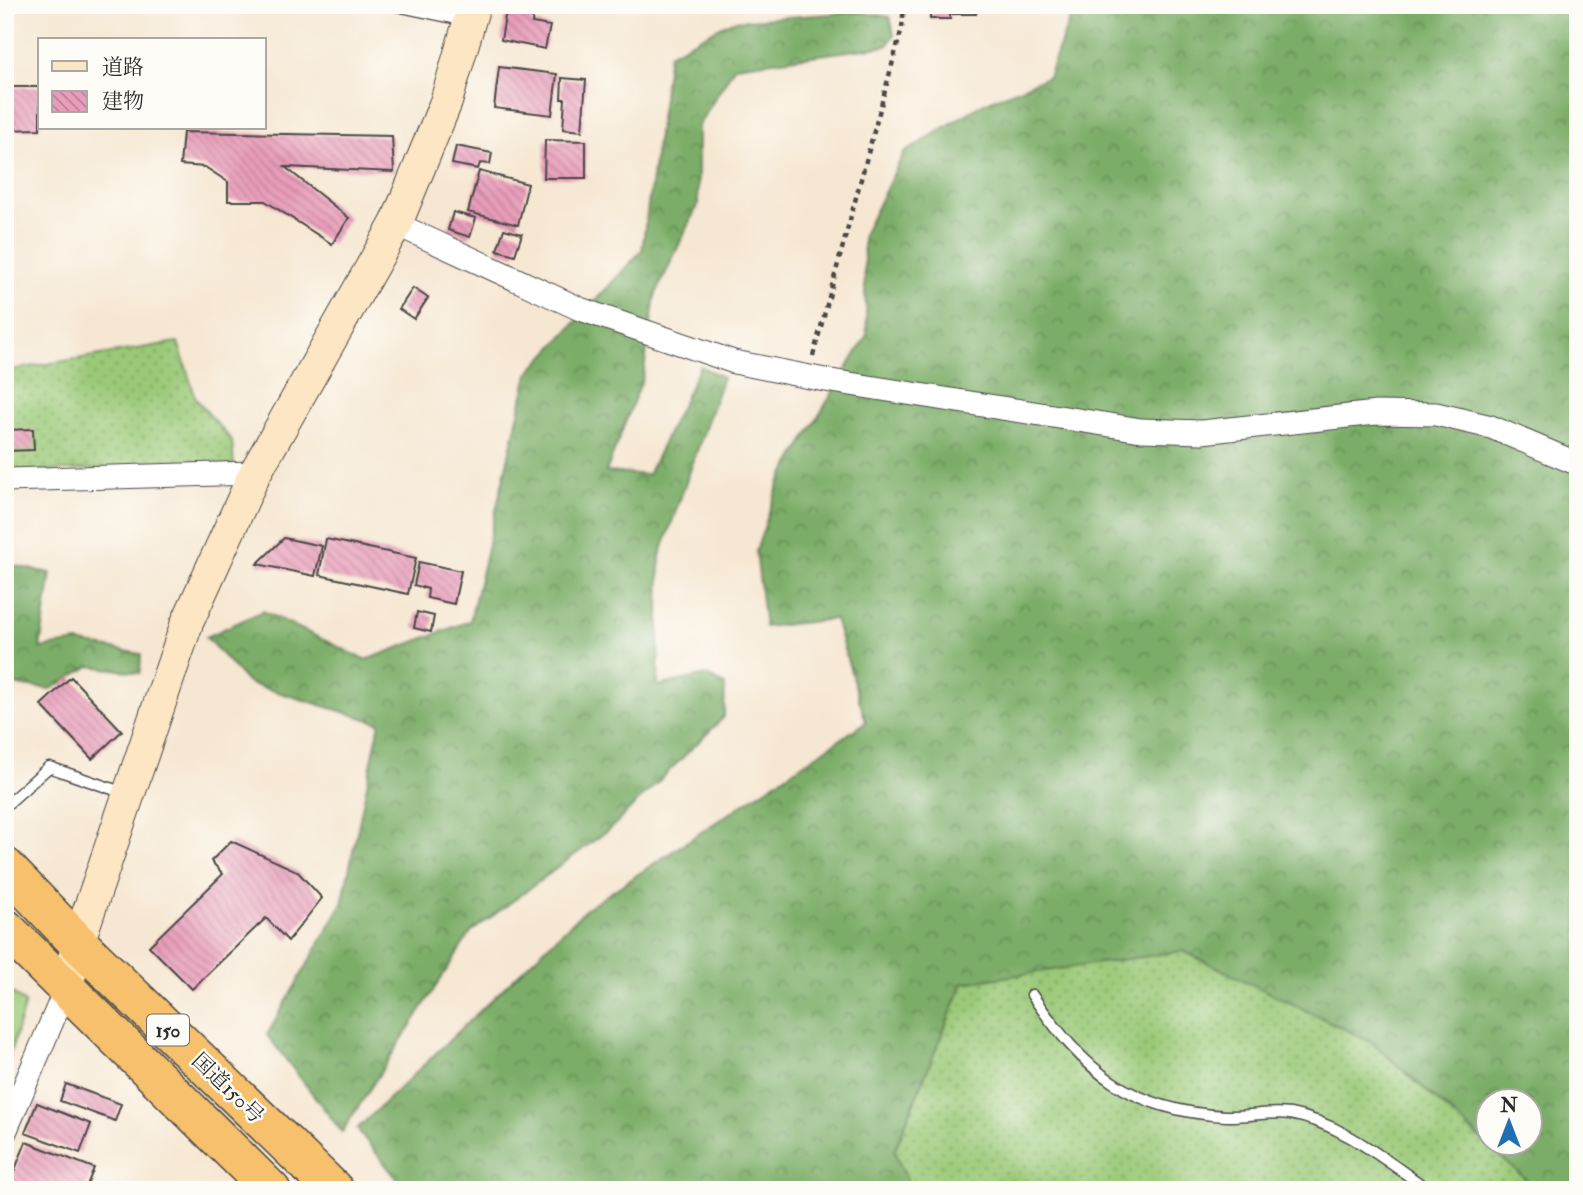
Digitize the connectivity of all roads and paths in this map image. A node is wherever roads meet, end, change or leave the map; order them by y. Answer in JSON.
{"nodes":[{"id":1,"x":392,"y":5,"type":"edge"},
{"id":2,"x":904,"y":5,"type":"edge"},
{"id":3,"x":472,"y":13,"type":"edge"},
{"id":4,"x":396,"y":224,"type":"junction"},
{"id":5,"x":807,"y":377,"type":"junction"},
{"id":6,"x":1578,"y":464,"type":"edge"},
{"id":7,"x":255,"y":473,"type":"junction"},
{"id":8,"x":5,"y":480,"type":"edge"},
{"id":9,"x":128,"y":795,"type":"junction"},
{"id":10,"x":5,"y":806,"type":"edge"},
{"id":11,"x":5,"y":867,"type":"edge"},
{"id":12,"x":5,"y":928,"type":"edge"},
{"id":13,"x":78,"y":943,"type":"junction"},
{"id":14,"x":67,"y":986,"type":"junction"},
{"id":15,"x":1032,"y":995,"type":"dead end"},
{"id":16,"x":5,"y":1132,"type":"edge"},
{"id":17,"x":271,"y":1190,"type":"edge"},
{"id":18,"x":334,"y":1190,"type":"edge"},
{"id":19,"x":1429,"y":1190,"type":"edge"}],
"edges":[{"from":1,"to":3,"type":"lane"},
{"from":2,"to":5,"type":"path"},
{"from":3,"to":4,"type":"street"},
{"from":4,"to":5,"type":"street"},
{"from":4,"to":7,"type":"street"},
{"from":5,"to":6,"type":"street"},
{"from":7,"to":8,"type":"street"},
{"from":7,"to":9,"type":"street"},
{"from":9,"to":10,"type":"lane"},
{"from":9,"to":13,"type":"street"},
{"from":11,"to":13,"type":"highway","name":"国道150号","number":"150"},
{"from":12,"to":14,"type":"highway","name":"国道150号","number":"150"},
{"from":13,"to":14,"type":"street"},
{"from":13,"to":18,"type":"highway","name":"国道150号","number":"150"},
{"from":14,"to":16,"type":"street"},
{"from":14,"to":17,"type":"highway","name":"国道150号","number":"150"},
{"from":15,"to":19,"type":"lane"}]}
